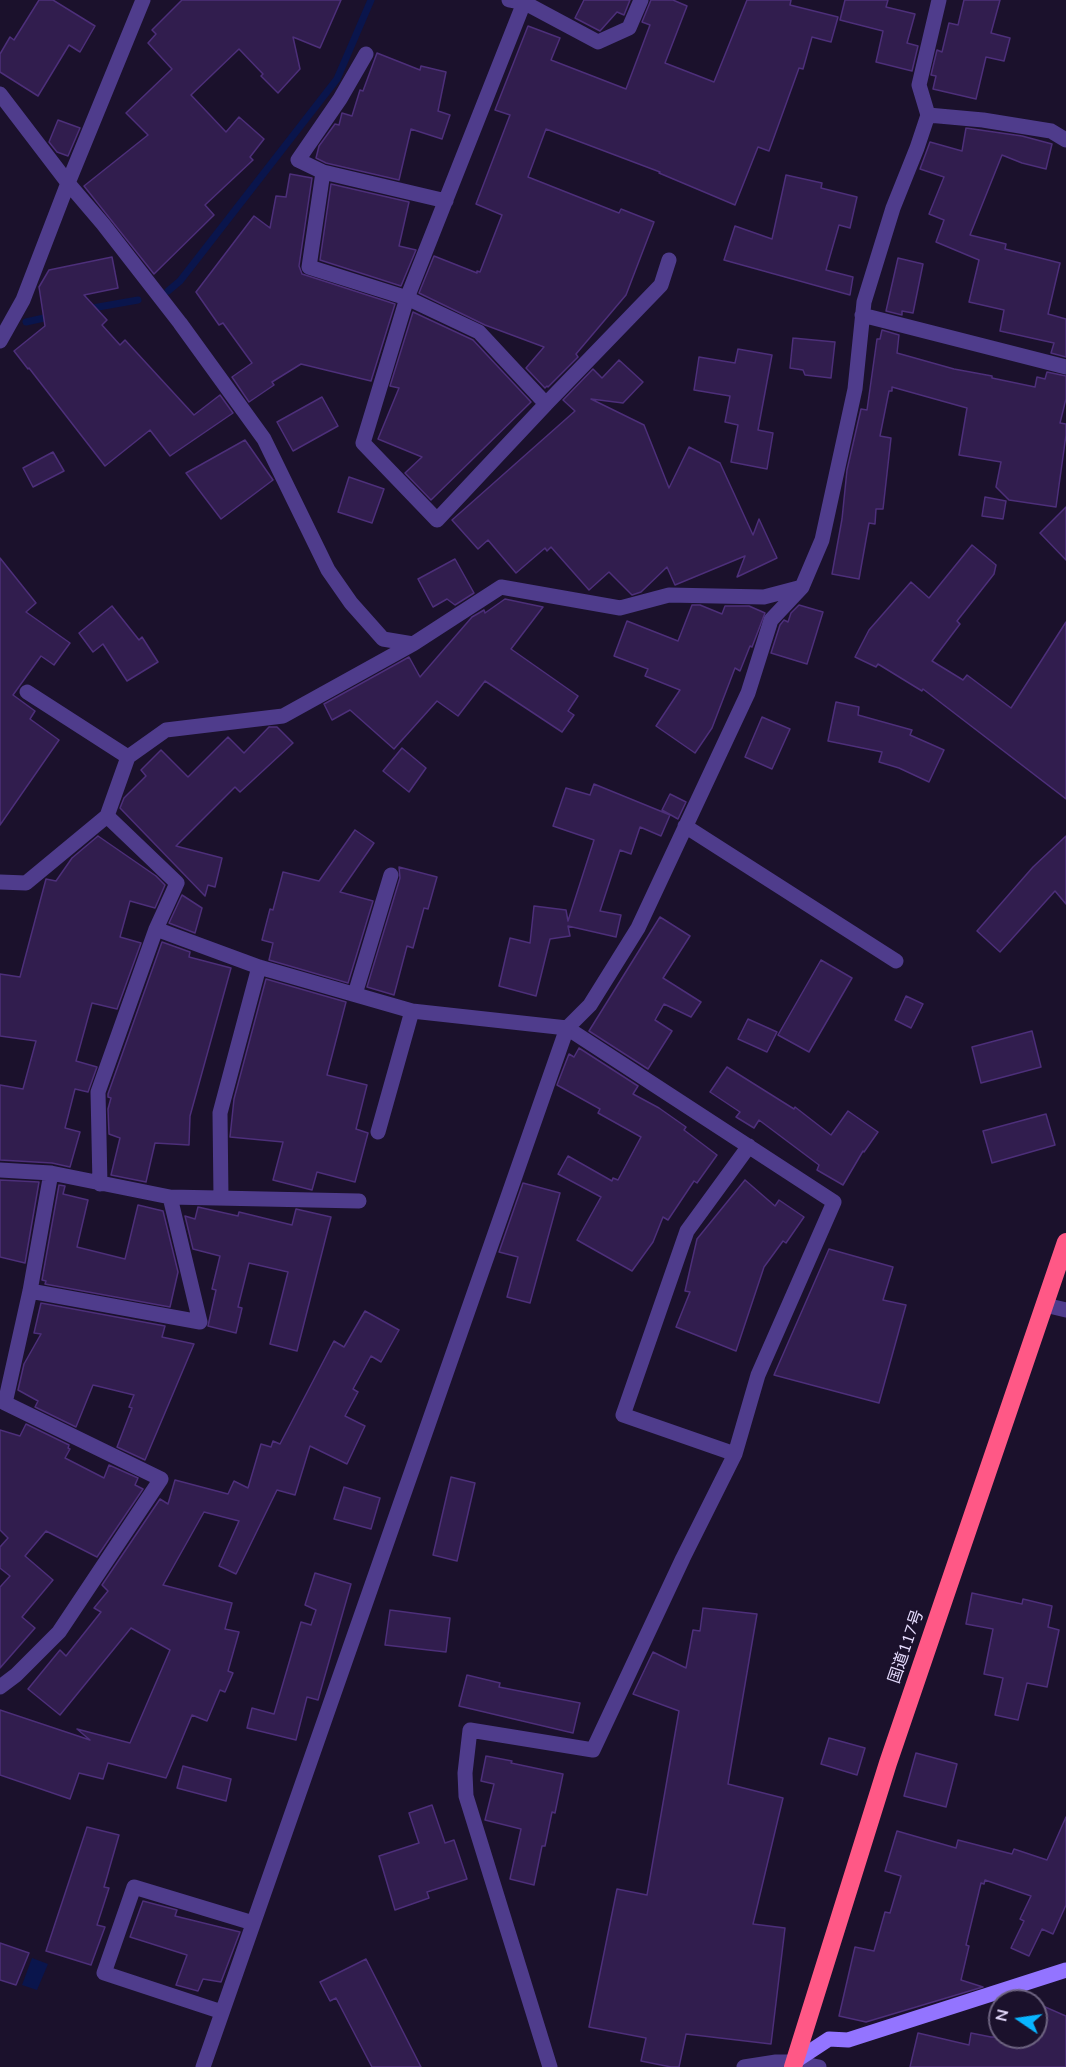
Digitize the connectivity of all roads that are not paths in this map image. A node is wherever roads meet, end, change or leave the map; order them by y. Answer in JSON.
{"nodes":[{"id":1,"x":143,"y":0,"type":"edge"},
{"id":2,"x":641,"y":0,"type":"edge"},
{"id":3,"x":939,"y":0,"type":"edge"},
{"id":4,"x":520,"y":1,"type":"edge"},
{"id":5,"x":366,"y":54,"type":"dead end"},
{"id":6,"x":0,"y":94,"type":"edge"},
{"id":7,"x":928,"y":115,"type":"junction"},
{"id":8,"x":1066,"y":140,"type":"edge"},
{"id":9,"x":323,"y":172,"type":"junction"},
{"id":10,"x":68,"y":183,"type":"junction"},
{"id":11,"x":446,"y":201,"type":"junction"},
{"id":12,"x":669,"y":260,"type":"dead end"},
{"id":13,"x":407,"y":298,"type":"junction"},
{"id":14,"x":862,"y":315,"type":"junction"},
{"id":15,"x":0,"y":341,"type":"edge"},
{"id":16,"x":1066,"y":366,"type":"edge"},
{"id":17,"x":546,"y":404,"type":"junction"},
{"id":18,"x":802,"y":587,"type":"junction"},
{"id":19,"x":413,"y":644,"type":"junction"},
{"id":20,"x":27,"y":692,"type":"dead end"},
{"id":21,"x":128,"y":757,"type":"junction"},
{"id":22,"x":107,"y":816,"type":"junction"},
{"id":23,"x":685,"y":826,"type":"junction"},
{"id":24,"x":391,"y":875,"type":"dead end"},
{"id":25,"x":0,"y":882,"type":"edge"},
{"id":26,"x":156,"y":929,"type":"junction"},
{"id":27,"x":896,"y":961,"type":"dead end"},
{"id":28,"x":259,"y":967,"type":"junction"},
{"id":29,"x":355,"y":994,"type":"junction"},
{"id":30,"x":412,"y":1011,"type":"junction"},
{"id":31,"x":567,"y":1028,"type":"junction"},
{"id":32,"x":378,"y":1132,"type":"dead end"},
{"id":33,"x":748,"y":1146,"type":"junction"},
{"id":34,"x":0,"y":1170,"type":"edge"},
{"id":35,"x":51,"y":1173,"type":"junction"},
{"id":36,"x":100,"y":1184,"type":"junction"},
{"id":37,"x":170,"y":1197,"type":"junction"},
{"id":38,"x":221,"y":1198,"type":"junction"},
{"id":39,"x":359,"y":1201,"type":"dead end"},
{"id":40,"x":1066,"y":1242,"type":"edge"},
{"id":41,"x":30,"y":1291,"type":"junction"},
{"id":42,"x":1045,"y":1305,"type":"junction"},
{"id":43,"x":1066,"y":1310,"type":"edge"},
{"id":44,"x":2,"y":1403,"type":"edge"},
{"id":45,"x":735,"y":1454,"type":"junction"},
{"id":46,"x":0,"y":1687,"type":"edge"},
{"id":47,"x":253,"y":1923,"type":"junction"},
{"id":48,"x":1066,"y":1970,"type":"edge"},
{"id":49,"x":222,"y":2012,"type":"junction"},
{"id":50,"x":793,"y":2065,"type":"edge"},
{"id":51,"x":203,"y":2067,"type":"edge"},
{"id":52,"x":550,"y":2067,"type":"edge"},
{"id":53,"x":744,"y":2067,"type":"edge"},
{"id":54,"x":819,"y":2067,"type":"edge"}],
"edges":[{"from":1,"to":10,"type":"street"},
{"from":2,"to":4,"type":"street"},
{"from":3,"to":7,"type":"street"},
{"from":4,"to":11,"type":"street"},
{"from":5,"to":9,"type":"street"},
{"from":6,"to":10,"type":"street"},
{"from":7,"to":8,"type":"street"},
{"from":7,"to":14,"type":"street"},
{"from":9,"to":11,"type":"street"},
{"from":9,"to":13,"type":"street"},
{"from":10,"to":15,"type":"street"},
{"from":10,"to":19,"type":"street"},
{"from":11,"to":13,"type":"street"},
{"from":12,"to":17,"type":"street"},
{"from":13,"to":17,"type":"street"},
{"from":13,"to":17,"type":"street"},
{"from":14,"to":16,"type":"street"},
{"from":14,"to":18,"type":"street"},
{"from":18,"to":19,"type":"street"},
{"from":18,"to":23,"type":"street"},
{"from":19,"to":21,"type":"street"},
{"from":20,"to":21,"type":"street"},
{"from":21,"to":22,"type":"street"},
{"from":22,"to":25,"type":"street"},
{"from":22,"to":26,"type":"street"},
{"from":23,"to":27,"type":"street"},
{"from":23,"to":31,"type":"street"},
{"from":24,"to":29,"type":"street"},
{"from":26,"to":28,"type":"street"},
{"from":26,"to":36,"type":"street"},
{"from":28,"to":29,"type":"street"},
{"from":28,"to":38,"type":"street"},
{"from":29,"to":30,"type":"street"},
{"from":30,"to":31,"type":"street"},
{"from":30,"to":32,"type":"street"},
{"from":31,"to":33,"type":"street"},
{"from":31,"to":47,"type":"street"},
{"from":33,"to":45,"type":"street"},
{"from":33,"to":45,"type":"street"},
{"from":34,"to":35,"type":"street"},
{"from":35,"to":36,"type":"street"},
{"from":35,"to":41,"type":"street"},
{"from":36,"to":37,"type":"street"},
{"from":37,"to":38,"type":"street"},
{"from":37,"to":41,"type":"street"},
{"from":38,"to":39,"type":"street"},
{"from":40,"to":42,"type":"highway","name":"国道117号"},
{"from":41,"to":44,"type":"street"},
{"from":42,"to":43,"type":"street"},
{"from":42,"to":50,"type":"highway","name":"国道117号"},
{"from":44,"to":46,"type":"street"},
{"from":45,"to":52,"type":"street"},
{"from":47,"to":49,"type":"street"},
{"from":47,"to":49,"type":"street"},
{"from":48,"to":50,"type":"street"},
{"from":49,"to":51,"type":"street"},
{"from":50,"to":53,"type":"street"},
{"from":50,"to":54,"type":"street"}]}
